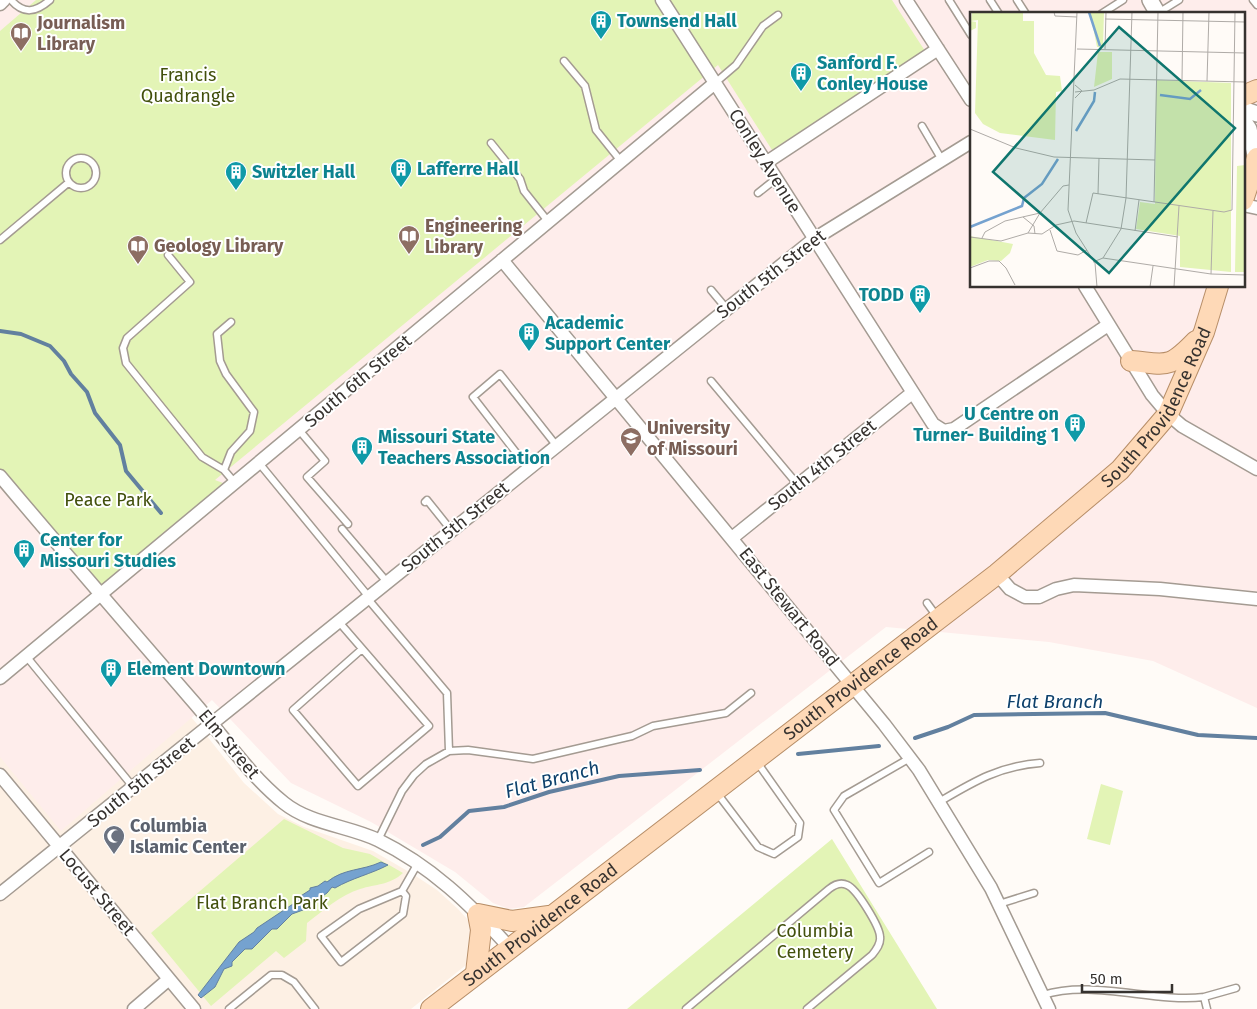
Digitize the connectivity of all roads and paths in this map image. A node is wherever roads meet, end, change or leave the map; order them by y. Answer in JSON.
{"nodes":[{"id":1,"x":4,"y":0,"type":"edge"},
{"id":2,"x":11,"y":0,"type":"edge"},
{"id":3,"x":50,"y":0,"type":"edge"},
{"id":4,"x":662,"y":0,"type":"edge"},
{"id":5,"x":906,"y":0,"type":"edge"},
{"id":6,"x":949,"y":0,"type":"edge"},
{"id":7,"x":990,"y":0,"type":"edge"},
{"id":8,"x":1017,"y":0,"type":"edge"},
{"id":9,"x":1123,"y":0,"type":"edge"},
{"id":10,"x":1150,"y":0,"type":"edge"},
{"id":11,"x":1179,"y":0,"type":"edge"},
{"id":12,"x":1254,"y":0,"type":"edge"},
{"id":13,"x":0,"y":4,"type":"edge"},
{"id":14,"x":1257,"y":5,"type":"edge"},
{"id":15,"x":998,"y":12,"type":"edge"},
{"id":16,"x":1025,"y":12,"type":"edge"},
{"id":17,"x":1104,"y":12,"type":"edge"},
{"id":18,"x":1157,"y":12,"type":"edge"},
{"id":19,"x":1161,"y":12,"type":"edge"},
{"id":20,"x":778,"y":16,"type":"dead end"},
{"id":21,"x":970,"y":33,"type":"edge"},
{"id":22,"x":938,"y":49,"type":"junction"},
{"id":23,"x":564,"y":62,"type":"dead end"},
{"id":24,"x":715,"y":83,"type":"junction"},
{"id":25,"x":1257,"y":90,"type":"edge"},
{"id":26,"x":969,"y":92,"type":"edge"},
{"id":27,"x":1244,"y":96,"type":"edge"},
{"id":28,"x":1244,"y":109,"type":"edge"},
{"id":29,"x":1257,"y":114,"type":"edge"},
{"id":30,"x":1244,"y":121,"type":"edge"},
{"id":31,"x":922,"y":126,"type":"dead end"},
{"id":32,"x":491,"y":143,"type":"dead end"},
{"id":33,"x":970,"y":143,"type":"edge"},
{"id":34,"x":1257,"y":158,"type":"edge"},
{"id":35,"x":620,"y":160,"type":"junction"},
{"id":36,"x":942,"y":160,"type":"junction"},
{"id":37,"x":767,"y":162,"type":"junction"},
{"id":38,"x":776,"y":178,"type":"junction"},
{"id":39,"x":68,"y":183,"type":"junction"},
{"id":40,"x":758,"y":193,"type":"dead end"},
{"id":41,"x":1244,"y":197,"type":"edge"},
{"id":42,"x":1244,"y":205,"type":"edge"},
{"id":43,"x":1257,"y":208,"type":"edge"},
{"id":44,"x":548,"y":220,"type":"junction"},
{"id":45,"x":814,"y":239,"type":"junction"},
{"id":46,"x":0,"y":240,"type":"edge"},
{"id":47,"x":168,"y":255,"type":"dead end"},
{"id":48,"x":502,"y":260,"type":"junction"},
{"id":49,"x":1086,"y":288,"type":"edge"},
{"id":50,"x":1217,"y":288,"type":"edge"},
{"id":51,"x":712,"y":290,"type":"dead end"},
{"id":52,"x":726,"y":308,"type":"junction"},
{"id":53,"x":231,"y":322,"type":"dead end"},
{"id":54,"x":1108,"y":325,"type":"junction"},
{"id":55,"x":1204,"y":332,"type":"junction"},
{"id":56,"x":1131,"y":362,"type":"junction"},
{"id":57,"x":711,"y":381,"type":"dead end"},
{"id":58,"x":912,"y":393,"type":"junction"},
{"id":59,"x":615,"y":398,"type":"junction"},
{"id":60,"x":1168,"y":414,"type":"junction"},
{"id":61,"x":299,"y":430,"type":"junction"},
{"id":62,"x":556,"y":445,"type":"junction"},
{"id":63,"x":259,"y":463,"type":"junction"},
{"id":64,"x":528,"y":468,"type":"junction"},
{"id":65,"x":1257,"y":469,"type":"edge"},
{"id":66,"x":224,"y":470,"type":"junction"},
{"id":67,"x":0,"y":476,"type":"edge"},
{"id":68,"x":235,"y":483,"type":"junction"},
{"id":69,"x":798,"y":485,"type":"junction"},
{"id":70,"x":424,"y":502,"type":"dead end"},
{"id":71,"x":348,"y":524,"type":"dead end"},
{"id":72,"x":342,"y":529,"type":"dead end"},
{"id":73,"x":451,"y":530,"type":"junction"},
{"id":74,"x":732,"y":538,"type":"junction"},
{"id":75,"x":997,"y":574,"type":"junction"},
{"id":76,"x":387,"y":582,"type":"junction"},
{"id":77,"x":101,"y":594,"type":"junction"},
{"id":78,"x":368,"y":598,"type":"junction"},
{"id":79,"x":1257,"y":599,"type":"edge"},
{"id":80,"x":339,"y":622,"type":"junction"},
{"id":81,"x":362,"y":649,"type":"junction"},
{"id":82,"x":26,"y":656,"type":"junction"},
{"id":83,"x":0,"y":678,"type":"edge"},
{"id":84,"x":852,"y":686,"type":"junction"},
{"id":85,"x":752,"y":693,"type":"dead end"},
{"id":86,"x":213,"y":724,"type":"junction"},
{"id":87,"x":448,"y":750,"type":"junction"},
{"id":88,"x":910,"y":758,"type":"junction"},
{"id":89,"x":755,"y":760,"type":"junction"},
{"id":90,"x":1040,"y":763,"type":"dead end"},
{"id":91,"x":0,"y":776,"type":"edge"},
{"id":92,"x":134,"y":788,"type":"junction"},
{"id":93,"x":715,"y":790,"type":"junction"},
{"id":94,"x":939,"y":802,"type":"junction"},
{"id":95,"x":378,"y":840,"type":"junction"},
{"id":96,"x":60,"y":848,"type":"junction"},
{"id":97,"x":929,"y":852,"type":"dead end"},
{"id":98,"x":418,"y":863,"type":"junction"},
{"id":99,"x":402,"y":891,"type":"junction"},
{"id":100,"x":1034,"y":893,"type":"dead end"},
{"id":101,"x":0,"y":894,"type":"edge"},
{"id":102,"x":999,"y":904,"type":"junction"},
{"id":103,"x":478,"y":914,"type":"junction"},
{"id":104,"x":549,"y":916,"type":"junction"},
{"id":105,"x":509,"y":947,"type":"junction"},
{"id":106,"x":476,"y":973,"type":"junction"},
{"id":107,"x":170,"y":979,"type":"junction"},
{"id":108,"x":1236,"y":988,"type":"dead end"},
{"id":109,"x":1043,"y":995,"type":"junction"},
{"id":110,"x":1204,"y":997,"type":"junction"},
{"id":111,"x":134,"y":1009,"type":"edge"},
{"id":112,"x":194,"y":1009,"type":"edge"},
{"id":113,"x":229,"y":1009,"type":"edge"},
{"id":114,"x":315,"y":1009,"type":"edge"},
{"id":115,"x":431,"y":1009,"type":"edge"},
{"id":116,"x":686,"y":1009,"type":"edge"},
{"id":117,"x":808,"y":1009,"type":"edge"},
{"id":118,"x":1048,"y":1009,"type":"edge"},
{"id":119,"x":1207,"y":1009,"type":"edge"}],
"edges":[{"from":1,"to":13,"type":"street"},
{"from":2,"to":3,"type":"lane"},
{"from":4,"to":24,"type":"street","name":"Conley Avenue"},
{"from":5,"to":22,"type":"street"},
{"from":6,"to":21,"type":"lane"},
{"from":7,"to":15,"type":"lane"},
{"from":8,"to":16,"type":"lane"},
{"from":9,"to":17,"type":"lane"},
{"from":10,"to":18,"type":"street"},
{"from":11,"to":19,"type":"lane"},
{"from":12,"to":14,"type":"lane"},
{"from":20,"to":24,"type":"lane"},
{"from":22,"to":26,"type":"street"},
{"from":22,"to":37,"type":"street"},
{"from":23,"to":35,"type":"lane"},
{"from":24,"to":35,"type":"street","name":"South 6th Street"},
{"from":24,"to":37,"type":"street","name":"Conley Avenue"},
{"from":25,"to":27,"type":"main road"},
{"from":28,"to":29,"type":"street"},
{"from":30,"to":34,"type":"street"},
{"from":31,"to":36,"type":"lane"},
{"from":32,"to":44,"type":"lane"},
{"from":33,"to":36,"type":"street","name":"South 5th Street"},
{"from":34,"to":41,"type":"main road"},
{"from":35,"to":44,"type":"street","name":"South 6th Street"},
{"from":36,"to":45,"type":"street","name":"South 5th Street"},
{"from":37,"to":38,"type":"street","name":"Conley Avenue"},
{"from":38,"to":40,"type":"lane"},
{"from":38,"to":45,"type":"street","name":"Conley Avenue"},
{"from":39,"to":39,"type":"lane"},
{"from":39,"to":46,"type":"lane"},
{"from":42,"to":43,"type":"street"},
{"from":44,"to":48,"type":"street","name":"South 6th Street"},
{"from":45,"to":52,"type":"street","name":"South 5th Street"},
{"from":45,"to":58,"type":"street","name":"Conley Avenue"},
{"from":47,"to":66,"type":"lane"},
{"from":48,"to":59,"type":"street","name":"East Stewart Road"},
{"from":48,"to":61,"type":"street","name":"South 6th Street"},
{"from":49,"to":54,"type":"street"},
{"from":50,"to":55,"type":"main road","name":"South Providence Road"},
{"from":51,"to":52,"type":"lane"},
{"from":52,"to":59,"type":"street","name":"South 5th Street"},
{"from":53,"to":66,"type":"lane"},
{"from":54,"to":56,"type":"street"},
{"from":54,"to":58,"type":"street","name":"Conley Avenue"},
{"from":55,"to":56,"type":"main road"},
{"from":55,"to":60,"type":"main road","name":"South Providence Road"},
{"from":56,"to":60,"type":"street"},
{"from":57,"to":69,"type":"lane"},
{"from":58,"to":69,"type":"street","name":"South 4th Street"},
{"from":59,"to":62,"type":"street","name":"South 5th Street"},
{"from":59,"to":74,"type":"street","name":"East Stewart Road"},
{"from":60,"to":65,"type":"street"},
{"from":60,"to":75,"type":"main road","name":"South Providence Road"},
{"from":61,"to":63,"type":"street","name":"South 6th Street"},
{"from":61,"to":71,"type":"lane"},
{"from":62,"to":64,"type":"street","name":"South 5th Street"},
{"from":62,"to":64,"type":"lane"},
{"from":63,"to":68,"type":"street","name":"South 6th Street"},
{"from":63,"to":78,"type":"lane"},
{"from":64,"to":73,"type":"street","name":"South 5th Street"},
{"from":66,"to":68,"type":"lane"},
{"from":67,"to":77,"type":"street","name":"Elm Street"},
{"from":68,"to":77,"type":"street","name":"South 6th Street"},
{"from":69,"to":74,"type":"street","name":"South 4th Street"},
{"from":70,"to":73,"type":"lane"},
{"from":72,"to":76,"type":"lane"},
{"from":73,"to":76,"type":"street","name":"South 5th Street"},
{"from":74,"to":84,"type":"street","name":"East Stewart Road"},
{"from":75,"to":79,"type":"street"},
{"from":75,"to":84,"type":"main road","name":"South Providence Road"},
{"from":76,"to":78,"type":"street","name":"South 5th Street"},
{"from":77,"to":82,"type":"street","name":"South 6th Street"},
{"from":77,"to":86,"type":"street","name":"Elm Street"},
{"from":78,"to":80,"type":"street","name":"South 5th Street"},
{"from":78,"to":87,"type":"lane"},
{"from":80,"to":81,"type":"lane"},
{"from":80,"to":86,"type":"street","name":"South 5th Street"},
{"from":81,"to":81,"type":"lane"},
{"from":82,"to":83,"type":"street","name":"South 6th Street"},
{"from":82,"to":92,"type":"lane"},
{"from":84,"to":88,"type":"street","name":"East Stewart Road"},
{"from":84,"to":89,"type":"main road","name":"South Providence Road"},
{"from":85,"to":87,"type":"lane"},
{"from":86,"to":92,"type":"street","name":"South 5th Street"},
{"from":86,"to":95,"type":"street","name":"Elm Street"},
{"from":87,"to":95,"type":"lane"},
{"from":88,"to":94,"type":"street","name":"East Stewart Road"},
{"from":88,"to":97,"type":"lane"},
{"from":89,"to":93,"type":"main road","name":"South Providence Road"},
{"from":89,"to":93,"type":"lane"},
{"from":90,"to":94,"type":"lane"},
{"from":91,"to":96,"type":"street","name":"Locust Street"},
{"from":92,"to":96,"type":"street","name":"South 5th Street"},
{"from":93,"to":104,"type":"main road","name":"South Providence Road"},
{"from":94,"to":102,"type":"street","name":"East Stewart Road"},
{"from":95,"to":98,"type":"street","name":"Elm Street"},
{"from":96,"to":101,"type":"street","name":"South 5th Street"},
{"from":96,"to":107,"type":"street","name":"Locust Street"},
{"from":98,"to":99,"type":"lane"},
{"from":98,"to":103,"type":"street","name":"Elm Street"},
{"from":99,"to":99,"type":"lane"},
{"from":100,"to":102,"type":"lane"},
{"from":102,"to":109,"type":"street","name":"East Stewart Road"},
{"from":103,"to":104,"type":"main road"},
{"from":103,"to":105,"type":"street","name":"Elm Street"},
{"from":103,"to":106,"type":"main road"},
{"from":104,"to":105,"type":"main road","name":"South Providence Road"},
{"from":105,"to":106,"type":"main road","name":"South Providence Road"},
{"from":106,"to":115,"type":"main road","name":"South Providence Road"},
{"from":107,"to":111,"type":"street"},
{"from":107,"to":112,"type":"street","name":"Locust Street"},
{"from":108,"to":110,"type":"lane"},
{"from":109,"to":110,"type":"lane"},
{"from":109,"to":118,"type":"street","name":"East Stewart Road"},
{"from":110,"to":119,"type":"lane"},
{"from":113,"to":114,"type":"lane"},
{"from":116,"to":117,"type":"lane"}]}
